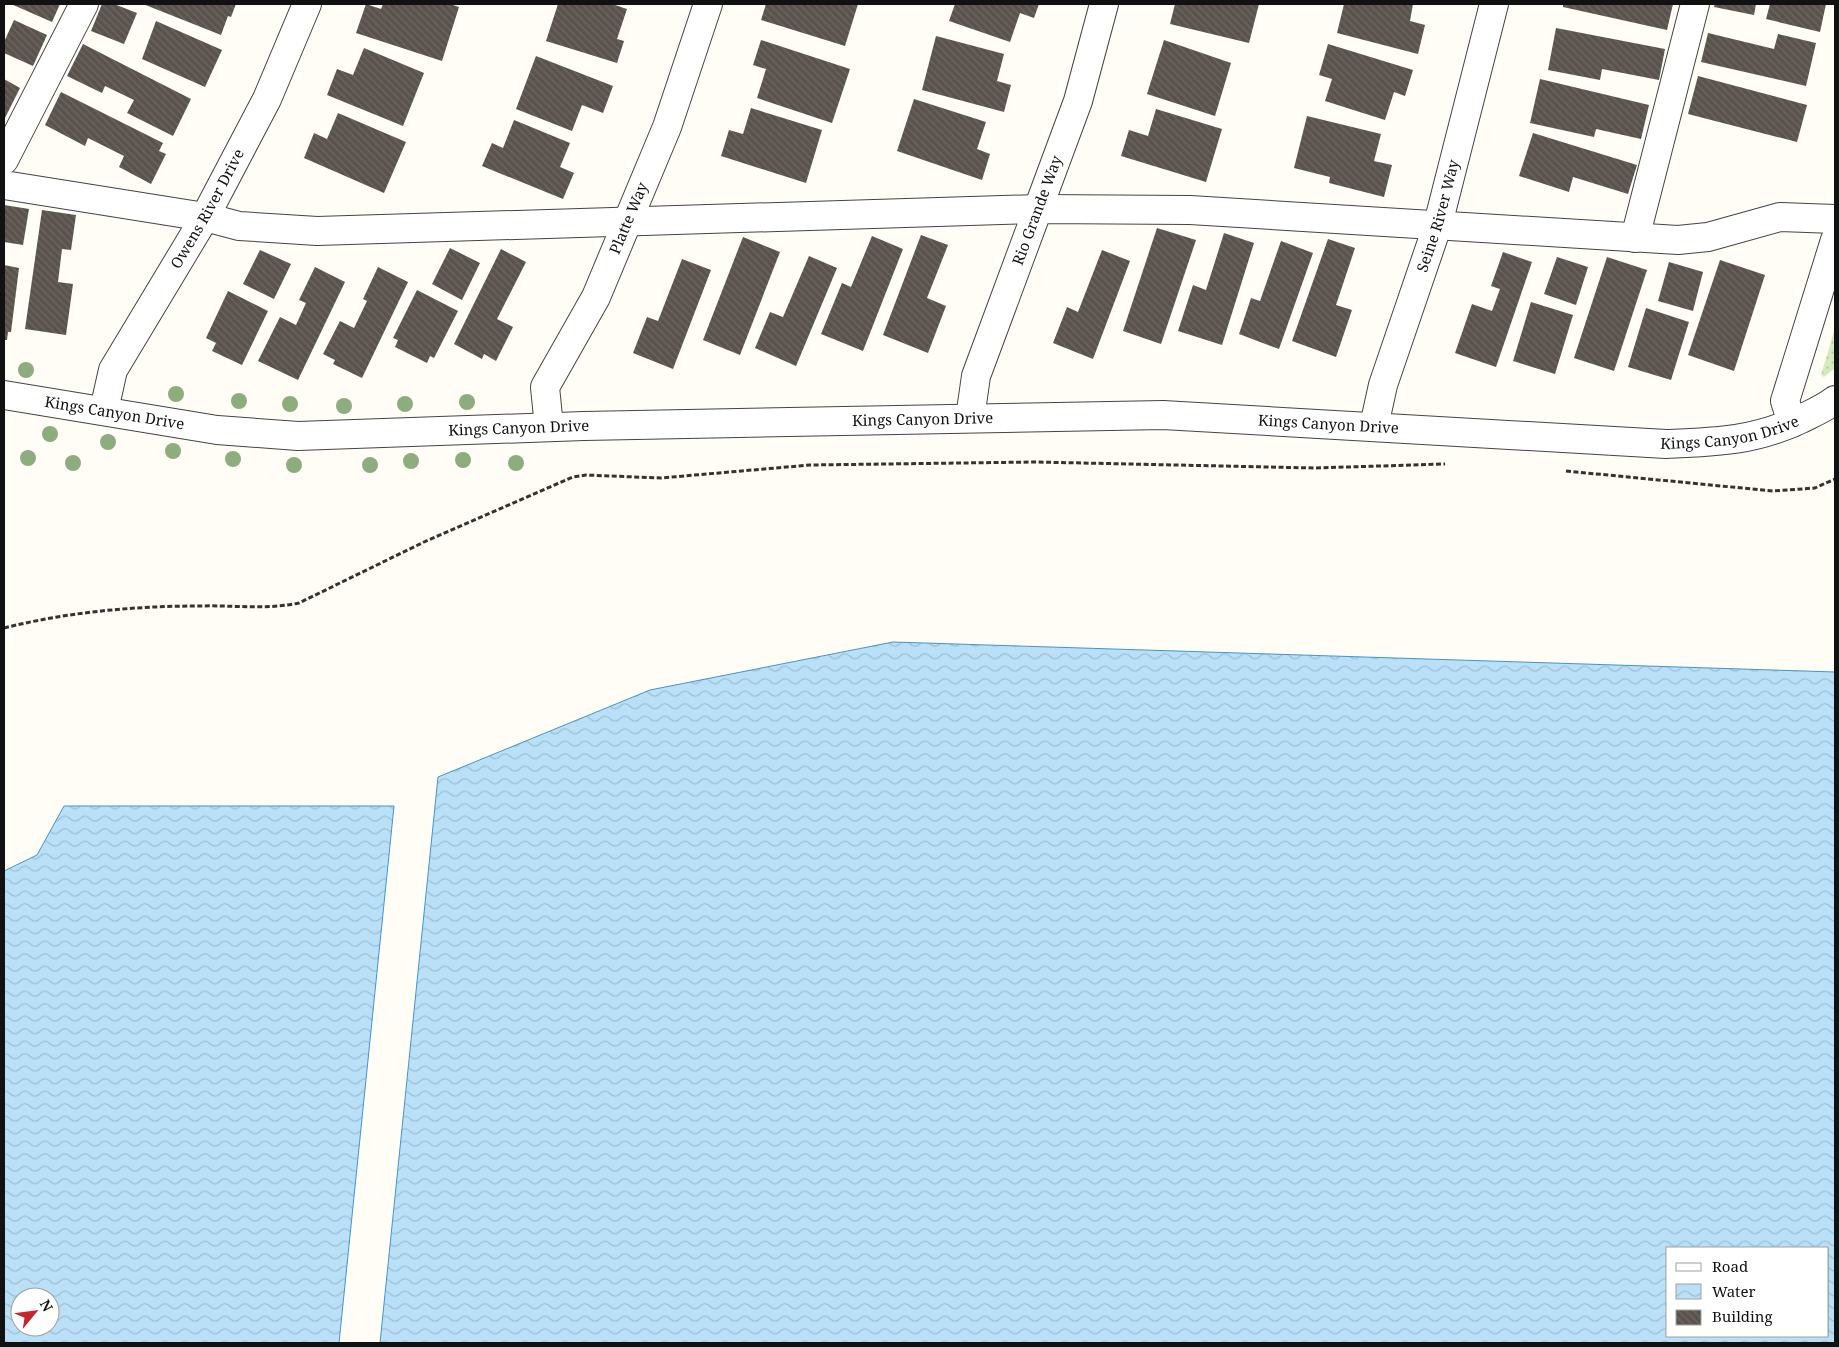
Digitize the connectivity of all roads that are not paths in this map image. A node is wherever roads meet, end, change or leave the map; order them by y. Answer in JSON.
{"nodes":[{"id":1,"x":84,"y":4,"type":"edge"},
{"id":2,"x":307,"y":4,"type":"edge"},
{"id":3,"x":708,"y":4,"type":"edge"},
{"id":4,"x":1104,"y":4,"type":"edge"},
{"id":5,"x":1494,"y":4,"type":"edge"},
{"id":6,"x":1695,"y":4,"type":"edge"},
{"id":7,"x":4,"y":160,"type":"edge"},
{"id":8,"x":4,"y":185,"type":"edge"},
{"id":9,"x":1038,"y":210,"type":"junction"},
{"id":10,"x":205,"y":217,"type":"junction"},
{"id":11,"x":1835,"y":219,"type":"edge"},
{"id":12,"x":627,"y":221,"type":"junction"},
{"id":13,"x":1438,"y":224,"type":"junction"},
{"id":14,"x":1635,"y":238,"type":"junction"},
{"id":15,"x":1835,"y":240,"type":"edge"},
{"id":16,"x":4,"y":395,"type":"edge"},
{"id":17,"x":1835,"y":400,"type":"edge"},
{"id":18,"x":104,"y":410,"type":"junction"},
{"id":19,"x":970,"y":418,"type":"junction"},
{"id":20,"x":1792,"y":423,"type":"junction"},
{"id":21,"x":1374,"y":426,"type":"junction"},
{"id":22,"x":549,"y":427,"type":"junction"}],
"edges":[{"from":1,"to":7,"type":"street"},
{"from":2,"to":10,"type":"street","name":"Owens River Drive"},
{"from":3,"to":12,"type":"street","name":"Platte Way"},
{"from":4,"to":9,"type":"street","name":"Rio Grande Way"},
{"from":5,"to":13,"type":"street","name":"Seine River Way"},
{"from":6,"to":14,"type":"street"},
{"from":8,"to":10,"type":"street"},
{"from":9,"to":12,"type":"street"},
{"from":9,"to":13,"type":"street"},
{"from":9,"to":19,"type":"street","name":"Rio Grande Way"},
{"from":10,"to":12,"type":"street"},
{"from":10,"to":18,"type":"street","name":"Owens River Drive"},
{"from":11,"to":14,"type":"street"},
{"from":12,"to":22,"type":"street","name":"Platte Way"},
{"from":13,"to":14,"type":"street"},
{"from":13,"to":21,"type":"street","name":"Seine River Way"},
{"from":15,"to":20,"type":"street"},
{"from":16,"to":18,"type":"street","name":"Kings Canyon Drive"},
{"from":17,"to":20,"type":"street","name":"Kings Canyon Drive"},
{"from":18,"to":22,"type":"street","name":"Kings Canyon Drive"},
{"from":19,"to":21,"type":"street","name":"Kings Canyon Drive"},
{"from":19,"to":22,"type":"street","name":"Kings Canyon Drive"},
{"from":20,"to":21,"type":"street","name":"Kings Canyon Drive"}]}
